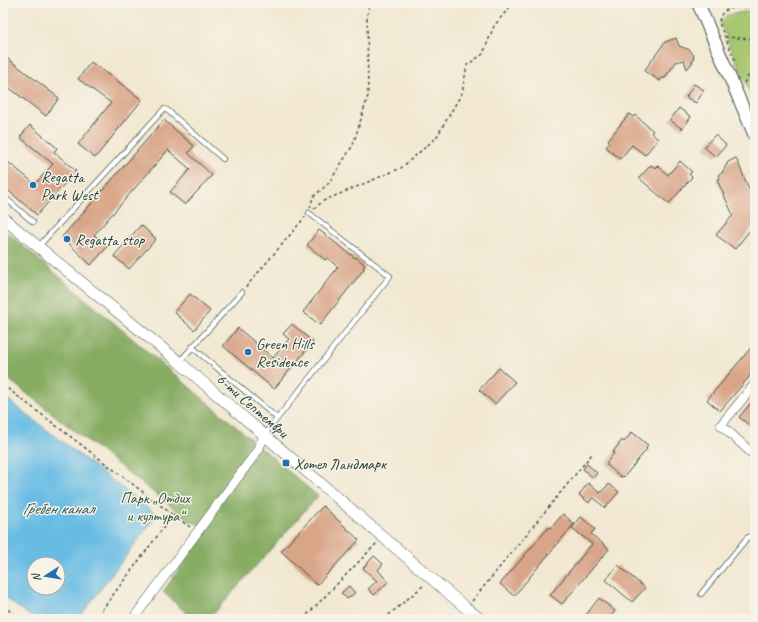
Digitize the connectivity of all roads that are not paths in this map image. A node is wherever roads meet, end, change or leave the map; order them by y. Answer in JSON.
{"nodes":[{"id":1,"x":698,"y":3,"type":"edge"},
{"id":2,"x":754,"y":130,"type":"edge"},
{"id":3,"x":223,"y":159,"type":"dead end"},
{"id":4,"x":3,"y":196,"type":"edge"},
{"id":5,"x":309,"y":213,"type":"road end"},
{"id":6,"x":3,"y":218,"type":"edge"},
{"id":7,"x":33,"y":222,"type":"dead end"},
{"id":8,"x":38,"y":247,"type":"junction"},
{"id":9,"x":242,"y":292,"type":"road end"},
{"id":10,"x":192,"y":347,"type":"junction"},
{"id":11,"x":178,"y":362,"type":"junction"},
{"id":12,"x":755,"y":384,"type":"edge"},
{"id":13,"x":277,"y":418,"type":"junction"},
{"id":14,"x":264,"y":436,"type":"junction"},
{"id":15,"x":755,"y":456,"type":"edge"},
{"id":16,"x":755,"y":534,"type":"edge"},
{"id":17,"x":701,"y":594,"type":"dead end"},
{"id":18,"x":133,"y":619,"type":"edge"},
{"id":19,"x":480,"y":619,"type":"edge"}],
"edges":[{"from":1,"to":2,"type":"main road"},
{"from":3,"to":8,"type":"lane"},
{"from":4,"to":7,"type":"lane"},
{"from":5,"to":13,"type":"lane"},
{"from":6,"to":8,"type":"street","name":"6-ти Септември"},
{"from":8,"to":11,"type":"street","name":"6-ти Септември"},
{"from":9,"to":10,"type":"lane"},
{"from":10,"to":11,"type":"lane"},
{"from":10,"to":13,"type":"lane"},
{"from":11,"to":14,"type":"street","name":"6-ти Септември"},
{"from":12,"to":15,"type":"street"},
{"from":13,"to":14,"type":"lane"},
{"from":14,"to":18,"type":"street"},
{"from":14,"to":19,"type":"street","name":"6-ти Септември"},
{"from":16,"to":17,"type":"lane"}]}
